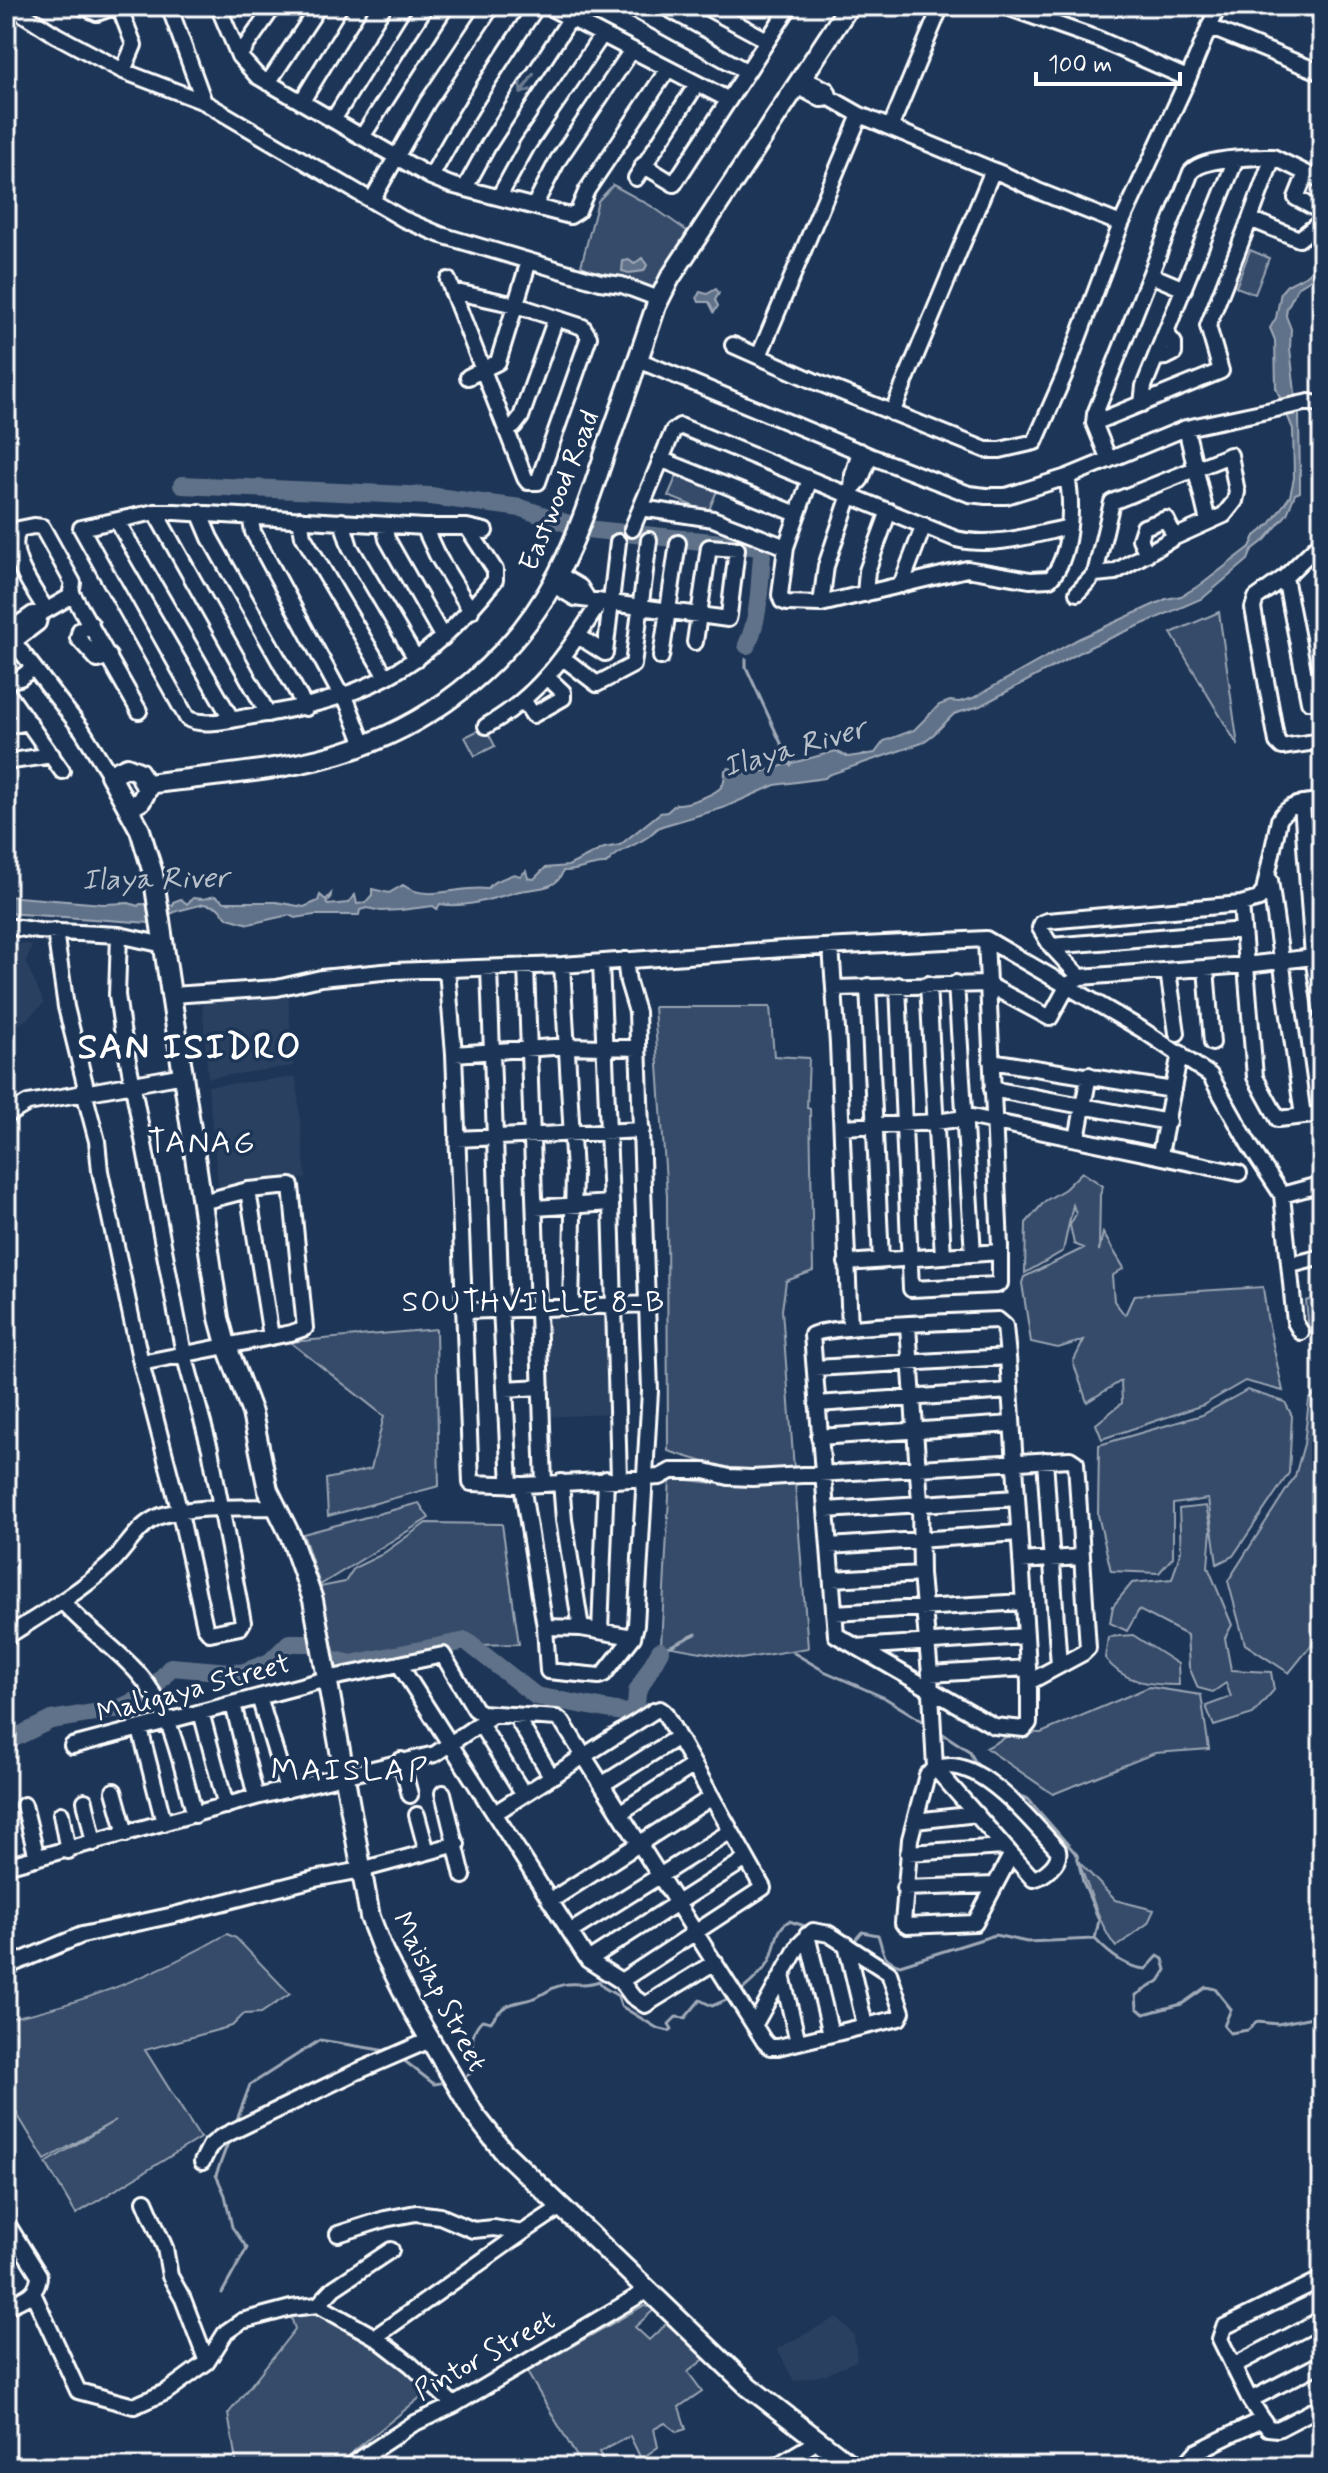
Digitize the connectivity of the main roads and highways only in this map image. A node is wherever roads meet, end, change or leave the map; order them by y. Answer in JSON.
{"nodes":[{"id":1,"x":849,"y":6,"type":"edge"},
{"id":2,"x":110,"y":775,"type":"joint"},
{"id":3,"x":147,"y":784,"type":"junction"},
{"id":4,"x":129,"y":808,"type":"junction"},
{"id":5,"x":853,"y":2467,"type":"edge"}],
"edges":[{"from":1,"to":3,"type":"main road","name":"Eastwood Road"},
{"from":2,"to":3,"type":"main road","name":"Eastwood Road"},
{"from":2,"to":4,"type":"main road","name":"Maislap Street"},
{"from":3,"to":4,"type":"main road"},
{"from":4,"to":5,"type":"main road","name":"Maislap Street"}]}
